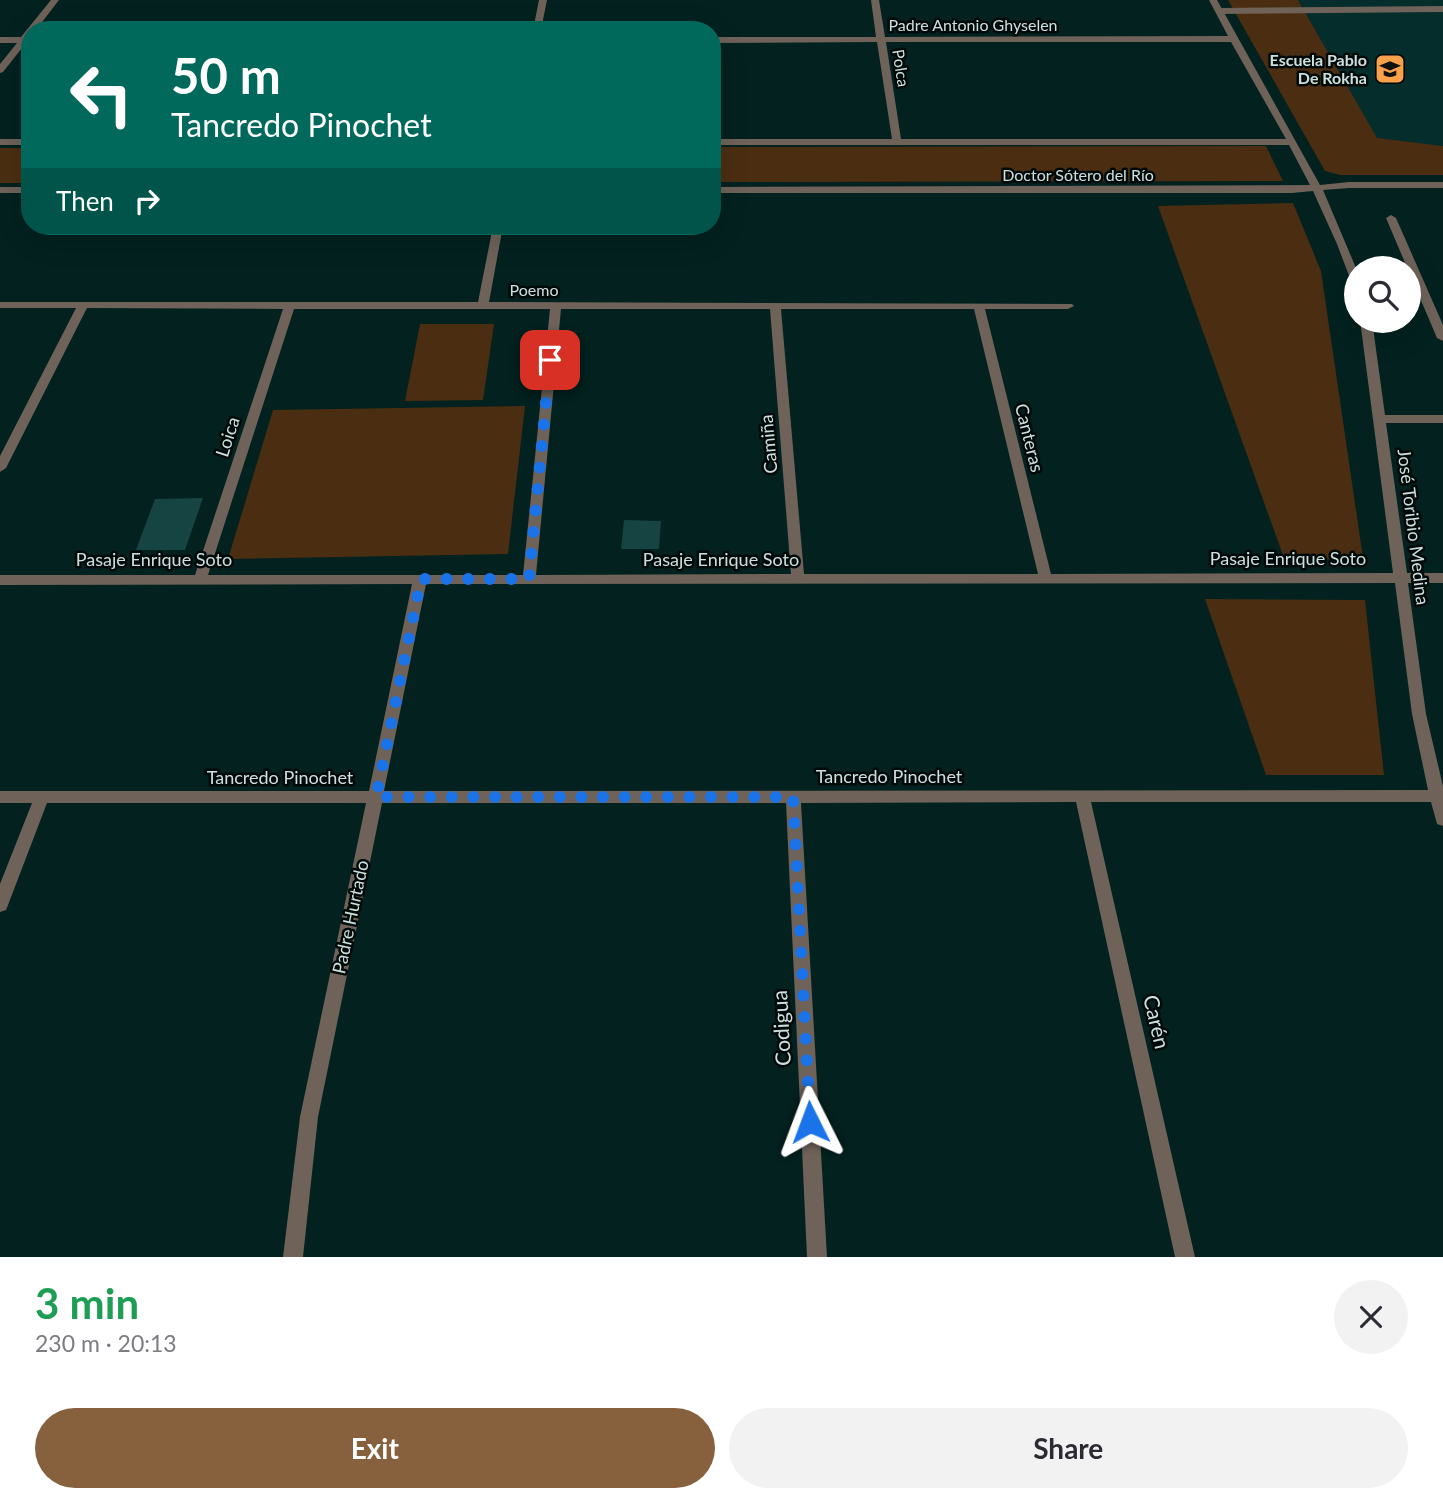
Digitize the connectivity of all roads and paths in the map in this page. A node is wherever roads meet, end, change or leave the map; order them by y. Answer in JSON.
{"nodes":[{"id":1,"x":55,"y":0,"type":"edge"},
{"id":2,"x":543,"y":0,"type":"edge"},
{"id":3,"x":875,"y":0,"type":"edge"},
{"id":4,"x":1213,"y":0,"type":"edge"},
{"id":5,"x":1443,"y":9,"type":"edge"},
{"id":6,"x":1219,"y":11,"type":"junction"},
{"id":7,"x":39,"y":21,"type":"edge"},
{"id":8,"x":539,"y":21,"type":"edge"},
{"id":9,"x":21,"y":36,"type":"edge"},
{"id":10,"x":881,"y":39,"type":"junction"},
{"id":11,"x":1234,"y":39,"type":"junction"},
{"id":12,"x":0,"y":40,"type":"edge"},
{"id":13,"x":721,"y":40,"type":"edge"},
{"id":14,"x":21,"y":45,"type":"edge"},
{"id":15,"x":0,"y":70,"type":"edge"},
{"id":16,"x":0,"y":142,"type":"edge"},
{"id":17,"x":21,"y":142,"type":"edge"},
{"id":18,"x":721,"y":142,"type":"edge"},
{"id":19,"x":897,"y":142,"type":"junction"},
{"id":20,"x":1292,"y":142,"type":"junction"},
{"id":21,"x":1443,"y":185,"type":"edge"},
{"id":22,"x":1316,"y":188,"type":"junction"},
{"id":23,"x":0,"y":190,"type":"edge"},
{"id":24,"x":21,"y":190,"type":"edge"},
{"id":25,"x":721,"y":190,"type":"edge"},
{"id":26,"x":1391,"y":218,"type":"dead end"},
{"id":27,"x":496,"y":235,"type":"edge"},
{"id":28,"x":1347,"y":256,"type":"edge"},
{"id":29,"x":0,"y":305,"type":"edge"},
{"id":30,"x":83,"y":305,"type":"junction"},
{"id":31,"x":290,"y":305,"type":"junction"},
{"id":32,"x":482,"y":306,"type":"junction"},
{"id":33,"x":556,"y":306,"type":"junction"},
{"id":34,"x":775,"y":306,"type":"junction"},
{"id":35,"x":979,"y":306,"type":"junction"},
{"id":36,"x":1068,"y":306,"type":"dead end"},
{"id":37,"x":1368,"y":333,"type":"edge"},
{"id":38,"x":1443,"y":338,"type":"edge"},
{"id":39,"x":1380,"y":419,"type":"junction"},
{"id":40,"x":1443,"y":419,"type":"edge"},
{"id":41,"x":0,"y":468,"type":"edge"},
{"id":42,"x":1400,"y":578,"type":"junction"},
{"id":43,"x":200,"y":579,"type":"junction"},
{"id":44,"x":421,"y":579,"type":"junction"},
{"id":45,"x":529,"y":579,"type":"junction"},
{"id":46,"x":798,"y":579,"type":"junction"},
{"id":47,"x":1046,"y":579,"type":"junction"},
{"id":48,"x":1443,"y":579,"type":"edge"},
{"id":49,"x":0,"y":580,"type":"edge"},
{"id":50,"x":1082,"y":796,"type":"junction"},
{"id":51,"x":1439,"y":796,"type":"edge"},
{"id":52,"x":0,"y":797,"type":"edge"},
{"id":53,"x":42,"y":797,"type":"junction"},
{"id":54,"x":376,"y":797,"type":"junction"},
{"id":55,"x":793,"y":797,"type":"junction"},
{"id":56,"x":1443,"y":820,"type":"edge"},
{"id":57,"x":0,"y":905,"type":"edge"},
{"id":58,"x":293,"y":1257,"type":"edge"},
{"id":59,"x":817,"y":1257,"type":"edge"},
{"id":60,"x":1185,"y":1257,"type":"edge"}],
"edges":[{"from":1,"to":7,"type":"street"},
{"from":2,"to":8,"type":"street"},
{"from":3,"to":10,"type":"street","name":"Polca"},
{"from":4,"to":6,"type":"street"},
{"from":5,"to":6,"type":"street"},
{"from":6,"to":11,"type":"street"},
{"from":9,"to":12,"type":"street"},
{"from":10,"to":11,"type":"street","name":"Padre Antonio Ghyselen"},
{"from":10,"to":13,"type":"street","name":"Padre Antonio Ghyselen"},
{"from":10,"to":19,"type":"street","name":"Polca"},
{"from":11,"to":20,"type":"street"},
{"from":14,"to":15,"type":"street"},
{"from":16,"to":17,"type":"street"},
{"from":18,"to":19,"type":"street","name":"Doctor Sótero del Río"},
{"from":19,"to":20,"type":"street","name":"Doctor Sótero del Río"},
{"from":20,"to":22,"type":"street"},
{"from":21,"to":22,"type":"street","name":"Doctor Sótero del Río"},
{"from":22,"to":25,"type":"street","name":"Doctor Sótero del Río"},
{"from":22,"to":28,"type":"street"},
{"from":23,"to":24,"type":"street"},
{"from":26,"to":38,"type":"street"},
{"from":27,"to":32,"type":"street"},
{"from":29,"to":30,"type":"street","name":"Poemo"},
{"from":30,"to":31,"type":"street","name":"Poemo"},
{"from":30,"to":41,"type":"street"},
{"from":31,"to":32,"type":"street","name":"Poemo"},
{"from":31,"to":43,"type":"street","name":"Loica"},
{"from":32,"to":33,"type":"street","name":"Poemo"},
{"from":33,"to":34,"type":"street","name":"Poemo"},
{"from":33,"to":45,"type":"street"},
{"from":34,"to":35,"type":"street","name":"Poemo"},
{"from":34,"to":46,"type":"street","name":"Camiña"},
{"from":35,"to":36,"type":"street","name":"Poemo"},
{"from":35,"to":47,"type":"street","name":"Canteras"},
{"from":37,"to":39,"type":"street","name":"José Toribio Medina"},
{"from":39,"to":40,"type":"street"},
{"from":39,"to":42,"type":"street","name":"José Toribio Medina"},
{"from":42,"to":47,"type":"street","name":"Pasaje Enrique Soto"},
{"from":42,"to":48,"type":"street","name":"Pasaje Enrique Soto"},
{"from":42,"to":51,"type":"street","name":"José Toribio Medina"},
{"from":43,"to":44,"type":"street","name":"Pasaje Enrique Soto"},
{"from":43,"to":49,"type":"street","name":"Pasaje Enrique Soto"},
{"from":44,"to":45,"type":"street","name":"Pasaje Enrique Soto"},
{"from":44,"to":54,"type":"street","name":"Padre Hurtado"},
{"from":45,"to":46,"type":"street","name":"Pasaje Enrique Soto"},
{"from":46,"to":47,"type":"street","name":"Pasaje Enrique Soto"},
{"from":50,"to":51,"type":"street","name":"Tancredo Pinochet"},
{"from":50,"to":55,"type":"street","name":"Tancredo Pinochet"},
{"from":50,"to":60,"type":"street","name":"Carén"},
{"from":51,"to":56,"type":"street","name":"José Toribio Medina"},
{"from":52,"to":53,"type":"street","name":"Tancredo Pinochet"},
{"from":53,"to":54,"type":"street","name":"Tancredo Pinochet"},
{"from":53,"to":57,"type":"street"},
{"from":54,"to":55,"type":"street","name":"Tancredo Pinochet"},
{"from":54,"to":58,"type":"street","name":"Padre Hurtado"},
{"from":55,"to":59,"type":"street","name":"Codigua"}]}
